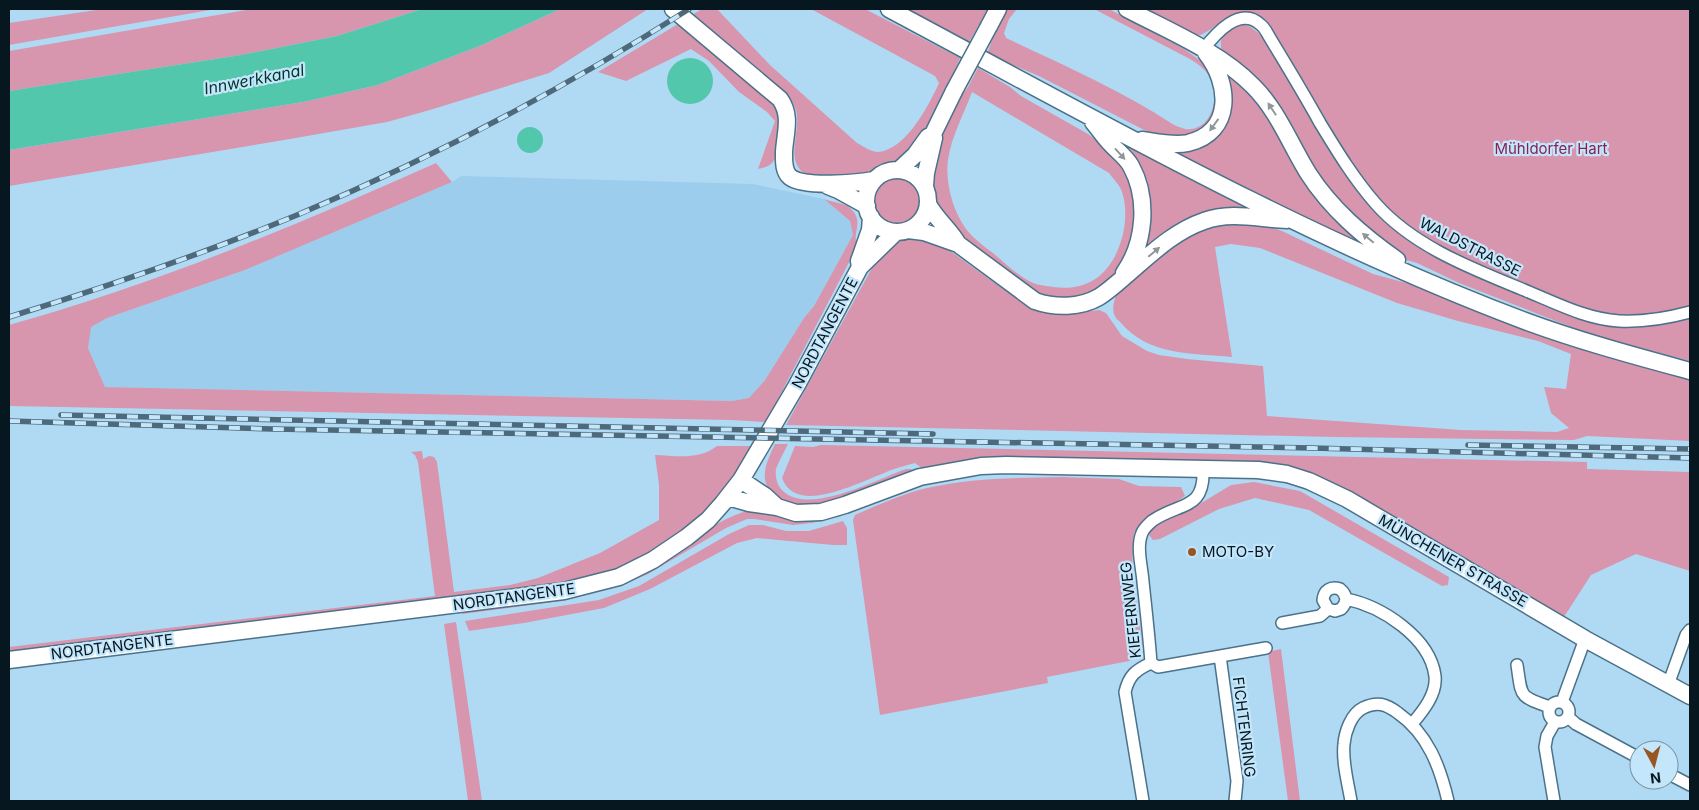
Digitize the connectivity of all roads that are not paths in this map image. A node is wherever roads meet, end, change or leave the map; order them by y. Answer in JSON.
{"nodes":[{"id":1,"x":673,"y":9,"type":"edge"},
{"id":2,"x":889,"y":9,"type":"edge"},
{"id":3,"x":998,"y":9,"type":"edge"},
{"id":4,"x":1127,"y":9,"type":"edge"},
{"id":5,"x":1203,"y":50,"type":"junction"},
{"id":6,"x":1089,"y":116,"type":"junction"},
{"id":7,"x":933,"y":134,"type":"junction"},
{"id":8,"x":1132,"y":139,"type":"junction"},
{"id":9,"x":899,"y":170,"type":"junction"},
{"id":10,"x":874,"y":180,"type":"junction"},
{"id":11,"x":821,"y":184,"type":"junction"},
{"id":12,"x":925,"y":186,"type":"junction"},
{"id":13,"x":928,"y":204,"type":"junction"},
{"id":14,"x":869,"y":211,"type":"junction"},
{"id":15,"x":1292,"y":220,"type":"junction"},
{"id":16,"x":902,"y":231,"type":"junction"},
{"id":17,"x":958,"y":244,"type":"junction"},
{"id":18,"x":860,"y":267,"type":"junction"},
{"id":19,"x":1420,"y":279,"type":"junction"},
{"id":20,"x":1117,"y":283,"type":"junction"},
{"id":21,"x":1690,"y":312,"type":"edge"},
{"id":22,"x":1690,"y":370,"type":"edge"},
{"id":23,"x":1204,"y":469,"type":"junction"},
{"id":24,"x":741,"y":480,"type":"junction"},
{"id":25,"x":728,"y":497,"type":"junction"},
{"id":26,"x":777,"y":507,"type":"junction"},
{"id":27,"x":1346,"y":599,"type":"junction"},
{"id":28,"x":1328,"y":609,"type":"junction"},
{"id":29,"x":1282,"y":623,"type":"dead end"},
{"id":30,"x":1690,"y":630,"type":"edge"},
{"id":31,"x":1585,"y":639,"type":"junction"},
{"id":32,"x":1266,"y":648,"type":"dead end"},
{"id":33,"x":1220,"y":656,"type":"junction"},
{"id":34,"x":9,"y":660,"type":"edge"},
{"id":35,"x":1151,"y":663,"type":"junction"},
{"id":36,"x":1517,"y":665,"type":"dead end"},
{"id":37,"x":1668,"y":685,"type":"junction"},
{"id":38,"x":1690,"y":696,"type":"edge"},
{"id":39,"x":1562,"y":702,"type":"junction"},
{"id":40,"x":1550,"y":706,"type":"junction"},
{"id":41,"x":1568,"y":717,"type":"junction"},
{"id":42,"x":1555,"y":722,"type":"junction"},
{"id":43,"x":1412,"y":724,"type":"junction"},
{"id":44,"x":1629,"y":753,"type":"edge"},
{"id":45,"x":1144,"y":801,"type":"edge"},
{"id":46,"x":1235,"y":801,"type":"edge"},
{"id":47,"x":1351,"y":801,"type":"edge"},
{"id":48,"x":1448,"y":801,"type":"edge"},
{"id":49,"x":1554,"y":801,"type":"edge"}],
"edges":[{"from":1,"to":11,"type":"main road"},
{"from":2,"to":6,"type":"main road"},
{"from":3,"to":7,"type":"main road","bridge":true},
{"from":4,"to":5,"type":"main road"},
{"from":5,"to":8,"type":"main road","one_way":true},
{"from":19,"to":5,"type":"main road","one_way":true},
{"from":5,"to":21,"type":"street","name":"WALDSTRASSE"},
{"from":6,"to":8,"type":"main road"},
{"from":6,"to":20,"type":"main road","one_way":true},
{"from":7,"to":9,"type":"main road"},
{"from":7,"to":12,"type":"main road"},
{"from":8,"to":15,"type":"main road"},
{"from":9,"to":10,"type":"main road"},
{"from":9,"to":12,"type":"main road"},
{"from":10,"to":11,"type":"main road"},
{"from":10,"to":14,"type":"main road"},
{"from":11,"to":14,"type":"main road"},
{"from":12,"to":13,"type":"main road"},
{"from":13,"to":16,"type":"main road"},
{"from":13,"to":17,"type":"main road"},
{"from":14,"to":16,"type":"main road"},
{"from":14,"to":18,"type":"main road","name":"NORDTANGENTE"},
{"from":15,"to":19,"type":"main road"},
{"from":20,"to":15,"type":"main road","one_way":true},
{"from":16,"to":17,"type":"main road"},
{"from":16,"to":18,"type":"main road","name":"NORDTANGENTE"},
{"from":17,"to":20,"type":"main road"},
{"from":18,"to":24,"type":"main road","name":"NORDTANGENTE"},
{"from":19,"to":22,"type":"main road"},
{"from":23,"to":26,"type":"main road","name":"MÜNCHENER STRASSE"},
{"from":23,"to":31,"type":"main road","name":"MÜNCHENER STRASSE"},
{"from":23,"to":35,"type":"street","name":"KIEFERNWEG"},
{"from":24,"to":25,"type":"main road","name":"NORDTANGENTE"},
{"from":24,"to":26,"type":"main road"},
{"from":25,"to":26,"type":"main road","name":"MÜNCHENER STRASSE"},
{"from":25,"to":34,"type":"main road","name":"NORDTANGENTE"},
{"from":27,"to":28,"type":"street"},
{"from":27,"to":28,"type":"street"},
{"from":27,"to":43,"type":"street"},
{"from":28,"to":29,"type":"street"},
{"from":30,"to":37,"type":"street"},
{"from":31,"to":37,"type":"main road","name":"MÜNCHENER STRASSE"},
{"from":31,"to":39,"type":"street"},
{"from":32,"to":33,"type":"street","name":"KIEFERNWEG"},
{"from":33,"to":35,"type":"street","name":"KIEFERNWEG"},
{"from":33,"to":46,"type":"street","name":"FICHTENRING"},
{"from":35,"to":45,"type":"street"},
{"from":36,"to":40,"type":"street"},
{"from":37,"to":38,"type":"main road","name":"MÜNCHENER STRASSE"},
{"from":39,"to":40,"type":"street"},
{"from":39,"to":41,"type":"street"},
{"from":40,"to":42,"type":"street"},
{"from":41,"to":42,"type":"street"},
{"from":41,"to":44,"type":"street"},
{"from":42,"to":49,"type":"street"},
{"from":43,"to":47,"type":"street"},
{"from":43,"to":48,"type":"street"}]}
